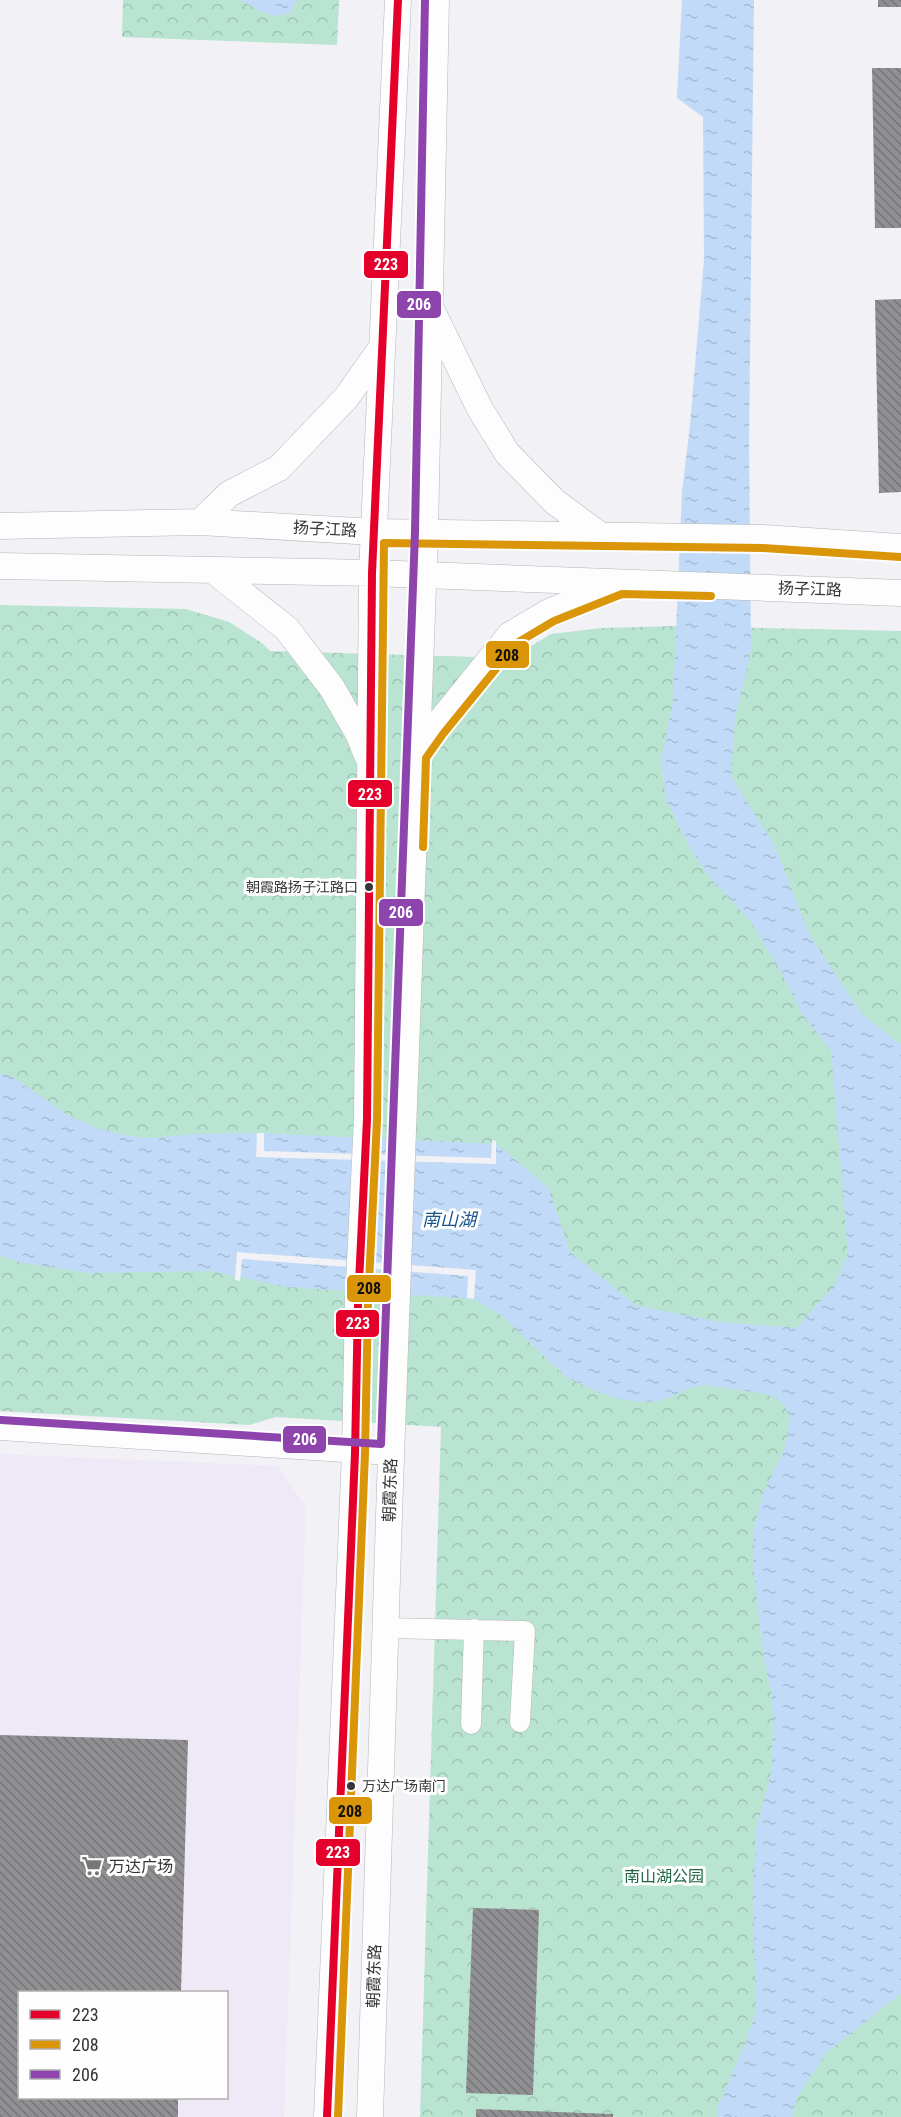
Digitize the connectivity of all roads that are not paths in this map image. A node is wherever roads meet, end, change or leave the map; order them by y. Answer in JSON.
{"nodes":[{"id":1,"x":398,"y":0,"type":"edge"},
{"id":2,"x":436,"y":0,"type":"edge"},
{"id":3,"x":430,"y":305,"type":"junction"},
{"id":4,"x":382,"y":347,"type":"junction"},
{"id":5,"x":200,"y":522,"type":"junction"},
{"id":6,"x":0,"y":526,"type":"edge"},
{"id":7,"x":374,"y":532,"type":"junction"},
{"id":8,"x":425,"y":532,"type":"junction"},
{"id":9,"x":600,"y":535,"type":"junction"},
{"id":10,"x":901,"y":547,"type":"edge"},
{"id":11,"x":0,"y":566,"type":"edge"},
{"id":12,"x":214,"y":571,"type":"junction"},
{"id":13,"x":372,"y":573,"type":"junction"},
{"id":14,"x":423,"y":576,"type":"junction"},
{"id":15,"x":620,"y":583,"type":"junction"},
{"id":16,"x":901,"y":593,"type":"edge"},
{"id":17,"x":416,"y":755,"type":"junction"},
{"id":18,"x":370,"y":764,"type":"junction"},
{"id":19,"x":0,"y":1430,"type":"edge"},
{"id":20,"x":355,"y":1453,"type":"junction"},
{"id":21,"x":391,"y":1455,"type":"junction"},
{"id":22,"x":385,"y":1628,"type":"junction"},
{"id":23,"x":474,"y":1629,"type":"junction"},
{"id":24,"x":520,"y":1722,"type":"dead end"},
{"id":25,"x":471,"y":1724,"type":"dead end"},
{"id":26,"x":327,"y":2117,"type":"edge"},
{"id":27,"x":370,"y":2117,"type":"edge"}],
"edges":[{"from":1,"to":4,"type":"main road"},
{"from":2,"to":3,"type":"main road","name":"朝霞东路"},
{"from":3,"to":8,"type":"main road","name":"朝霞东路"},
{"from":3,"to":9,"type":"main road"},
{"from":4,"to":5,"type":"main road"},
{"from":4,"to":7,"type":"main road"},
{"from":5,"to":6,"type":"main road","name":"扬子江路"},
{"from":5,"to":7,"type":"main road","name":"扬子江路"},
{"from":7,"to":8,"type":"main road","name":"扬子江路"},
{"from":7,"to":13,"type":"main road"},
{"from":8,"to":9,"type":"main road","name":"扬子江路"},
{"from":8,"to":14,"type":"main road","name":"朝霞东路"},
{"from":9,"to":10,"type":"main road","name":"扬子江路"},
{"from":11,"to":12,"type":"main road","name":"扬子江路"},
{"from":12,"to":13,"type":"main road","name":"扬子江路"},
{"from":12,"to":18,"type":"main road"},
{"from":13,"to":14,"type":"main road","name":"扬子江路"},
{"from":13,"to":18,"type":"main road"},
{"from":14,"to":15,"type":"main road","name":"扬子江路"},
{"from":14,"to":17,"type":"main road","name":"朝霞东路"},
{"from":15,"to":16,"type":"main road","name":"扬子江路"},
{"from":15,"to":17,"type":"main road"},
{"from":17,"to":21,"type":"main road","name":"朝霞东路"},
{"from":18,"to":20,"type":"main road"},
{"from":19,"to":20,"type":"street"},
{"from":20,"to":21,"type":"street"},
{"from":20,"to":26,"type":"main road"},
{"from":21,"to":22,"type":"main road","name":"朝霞东路"},
{"from":22,"to":23,"type":"street"},
{"from":22,"to":27,"type":"main road","name":"朝霞东路"},
{"from":23,"to":24,"type":"street"},
{"from":23,"to":25,"type":"street"}]}
